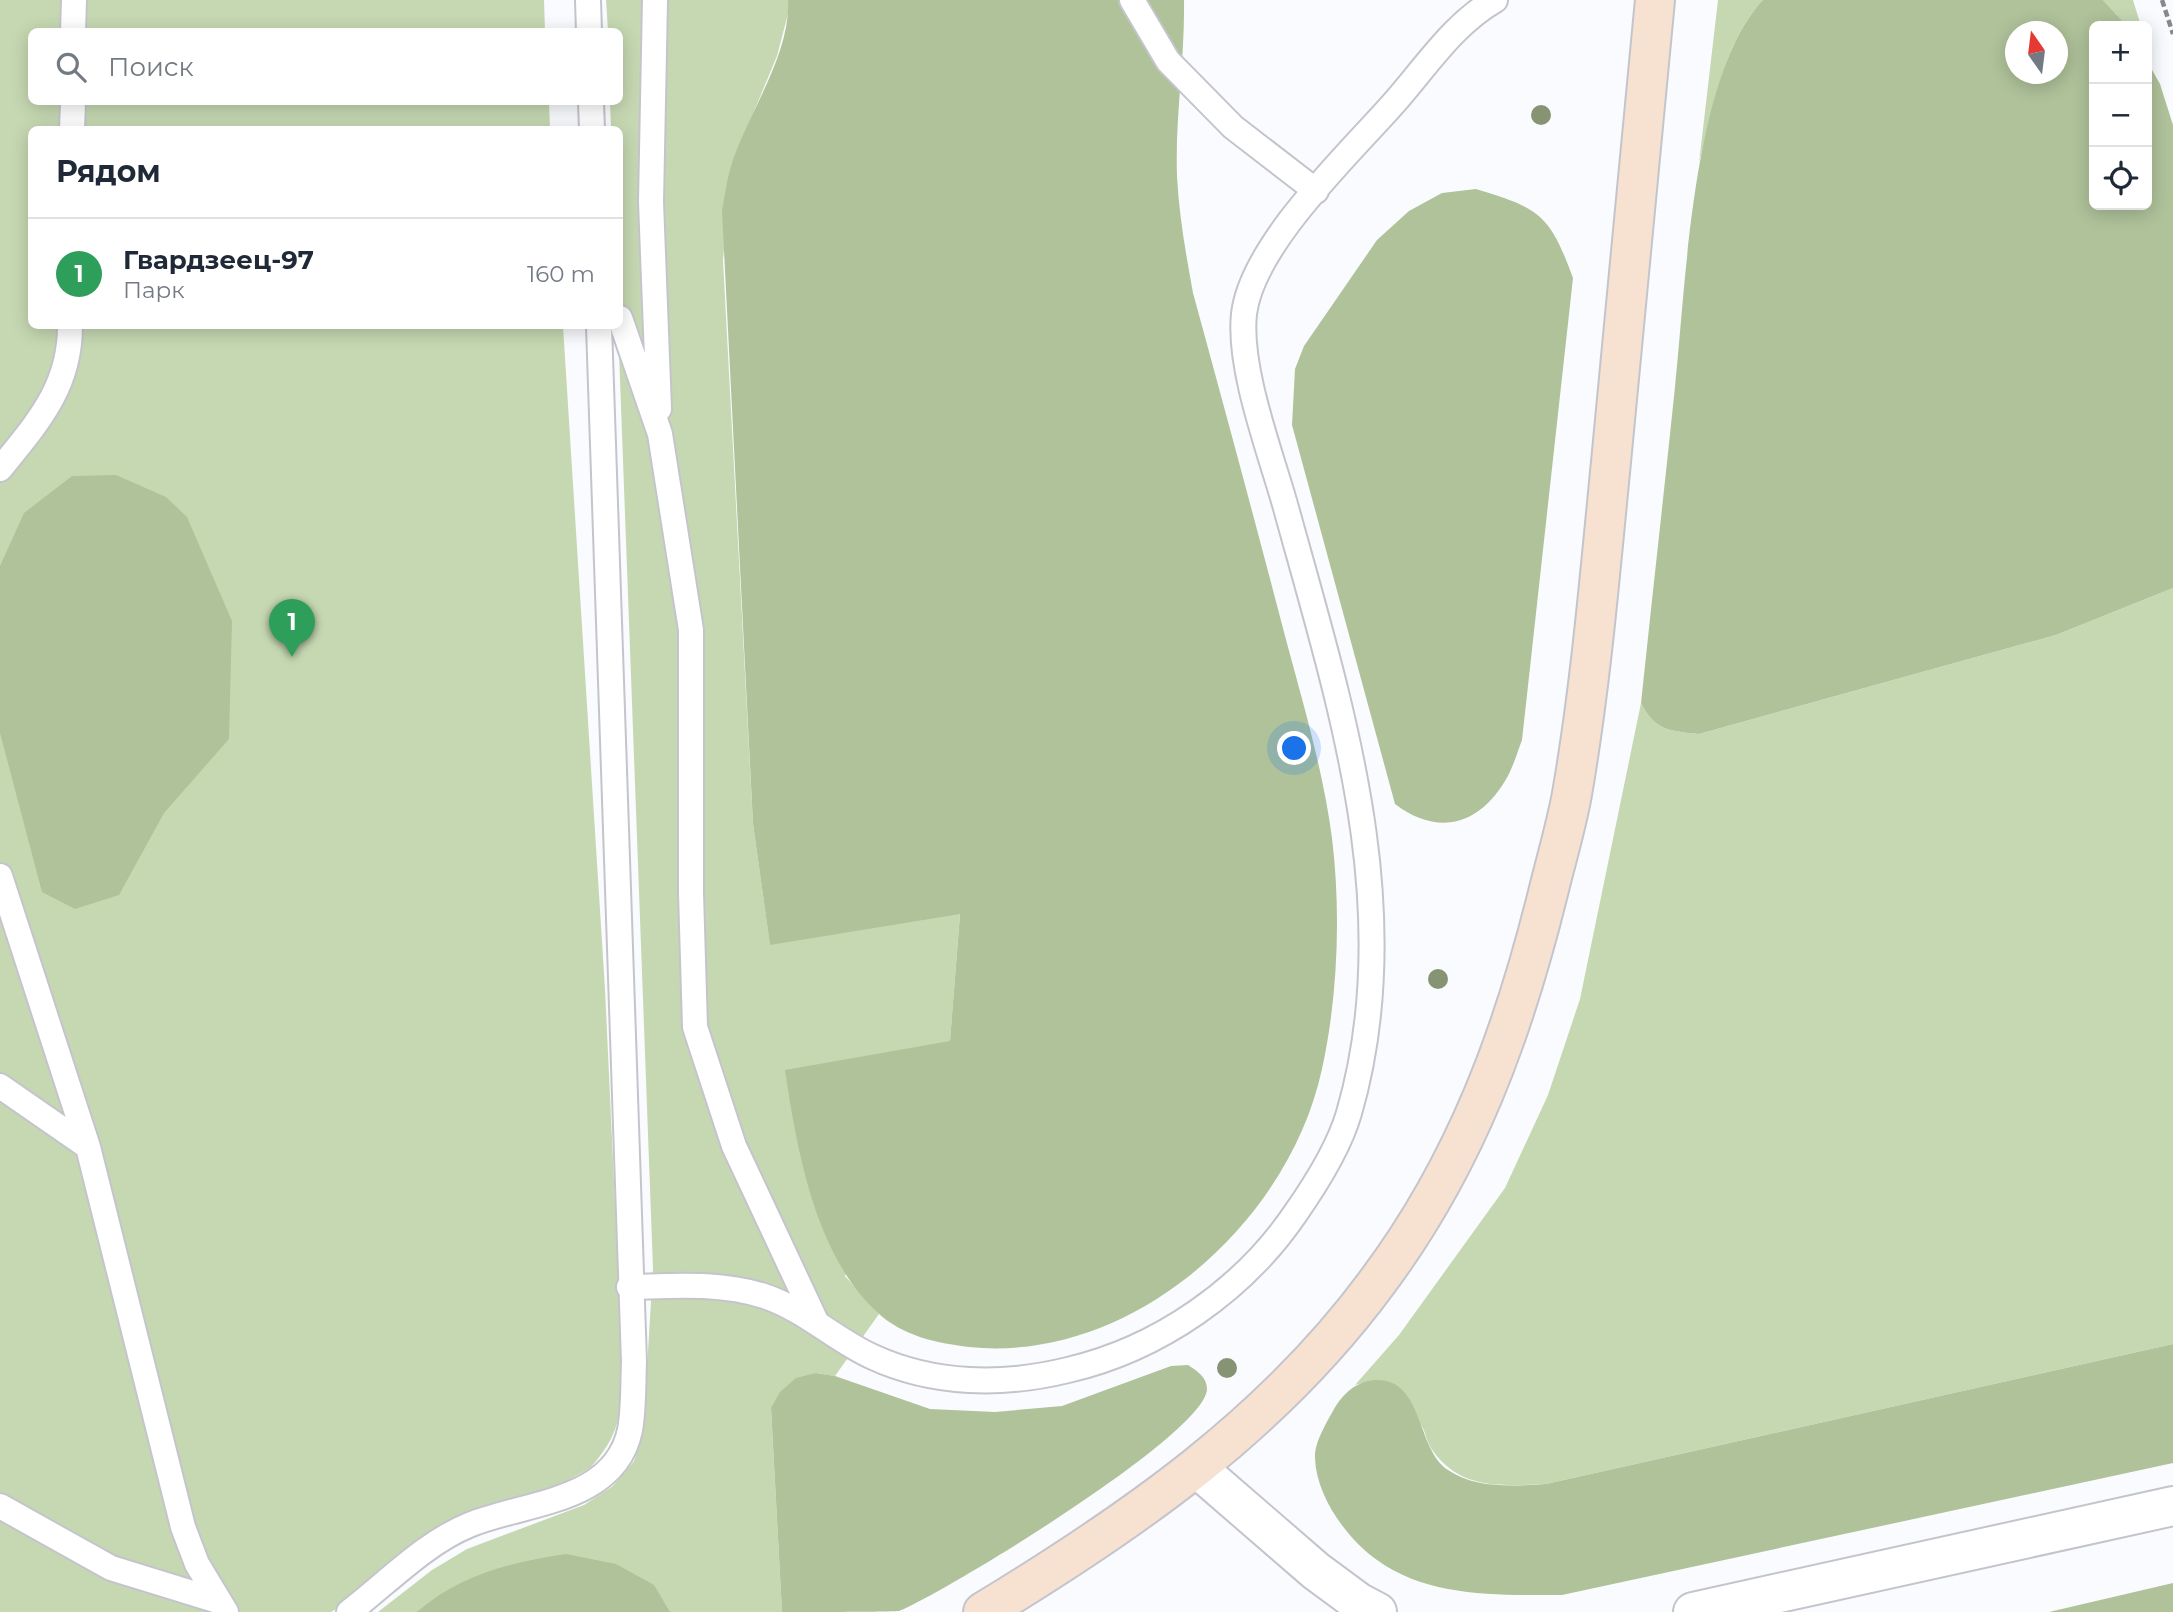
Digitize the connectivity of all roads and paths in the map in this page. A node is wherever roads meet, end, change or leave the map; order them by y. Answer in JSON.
{"nodes":[{"id":1,"x":74,"y":0,"type":"edge"},
{"id":2,"x":588,"y":0,"type":"edge"},
{"id":3,"x":655,"y":0,"type":"edge"},
{"id":4,"x":1132,"y":0,"type":"edge"},
{"id":5,"x":1495,"y":0,"type":"edge"},
{"id":6,"x":1655,"y":0,"type":"edge"},
{"id":7,"x":2162,"y":0,"type":"edge"},
{"id":8,"x":73,"y":28,"type":"edge"},
{"id":9,"x":589,"y":28,"type":"edge"},
{"id":10,"x":2173,"y":34,"type":"edge"},
{"id":11,"x":73,"y":105,"type":"edge"},
{"id":12,"x":591,"y":105,"type":"edge"},
{"id":13,"x":72,"y":126,"type":"edge"},
{"id":14,"x":592,"y":126,"type":"edge"},
{"id":15,"x":1316,"y":191,"type":"junction"},
{"id":16,"x":623,"y":327,"type":"edge"},
{"id":17,"x":70,"y":329,"type":"edge"},
{"id":18,"x":598,"y":329,"type":"edge"},
{"id":19,"x":660,"y":434,"type":"junction"},
{"id":20,"x":0,"y":469,"type":"edge"},
{"id":21,"x":0,"y":876,"type":"edge"},
{"id":22,"x":0,"y":1086,"type":"edge"},
{"id":23,"x":88,"y":1147,"type":"junction"},
{"id":24,"x":629,"y":1287,"type":"junction"},
{"id":25,"x":815,"y":1319,"type":"junction"},
{"id":26,"x":1197,"y":1468,"type":"junction"},
{"id":27,"x":0,"y":1506,"type":"edge"},
{"id":28,"x":2173,"y":1506,"type":"edge"},
{"id":29,"x":222,"y":1606,"type":"edge"},
{"id":30,"x":349,"y":1612,"type":"edge"},
{"id":31,"x":983,"y":1612,"type":"edge"},
{"id":32,"x":1377,"y":1612,"type":"edge"},
{"id":33,"x":1693,"y":1612,"type":"edge"}],
"edges":[{"from":1,"to":8,"type":"lane"},
{"from":2,"to":9,"type":"lane"},
{"from":3,"to":19,"type":"lane"},
{"from":4,"to":15,"type":"lane"},
{"from":5,"to":15,"type":"lane"},
{"from":6,"to":26,"type":"street"},
{"from":7,"to":10,"type":"path"},
{"from":11,"to":13,"type":"lane"},
{"from":12,"to":14,"type":"lane"},
{"from":15,"to":25,"type":"lane"},
{"from":16,"to":19,"type":"lane"},
{"from":17,"to":20,"type":"lane"},
{"from":18,"to":24,"type":"lane"},
{"from":19,"to":25,"type":"lane"},
{"from":21,"to":23,"type":"lane"},
{"from":22,"to":23,"type":"lane"},
{"from":23,"to":29,"type":"lane"},
{"from":24,"to":25,"type":"lane"},
{"from":24,"to":30,"type":"lane"},
{"from":26,"to":31,"type":"street"},
{"from":26,"to":32,"type":"street"},
{"from":27,"to":29,"type":"lane"},
{"from":28,"to":33,"type":"street"}]}
